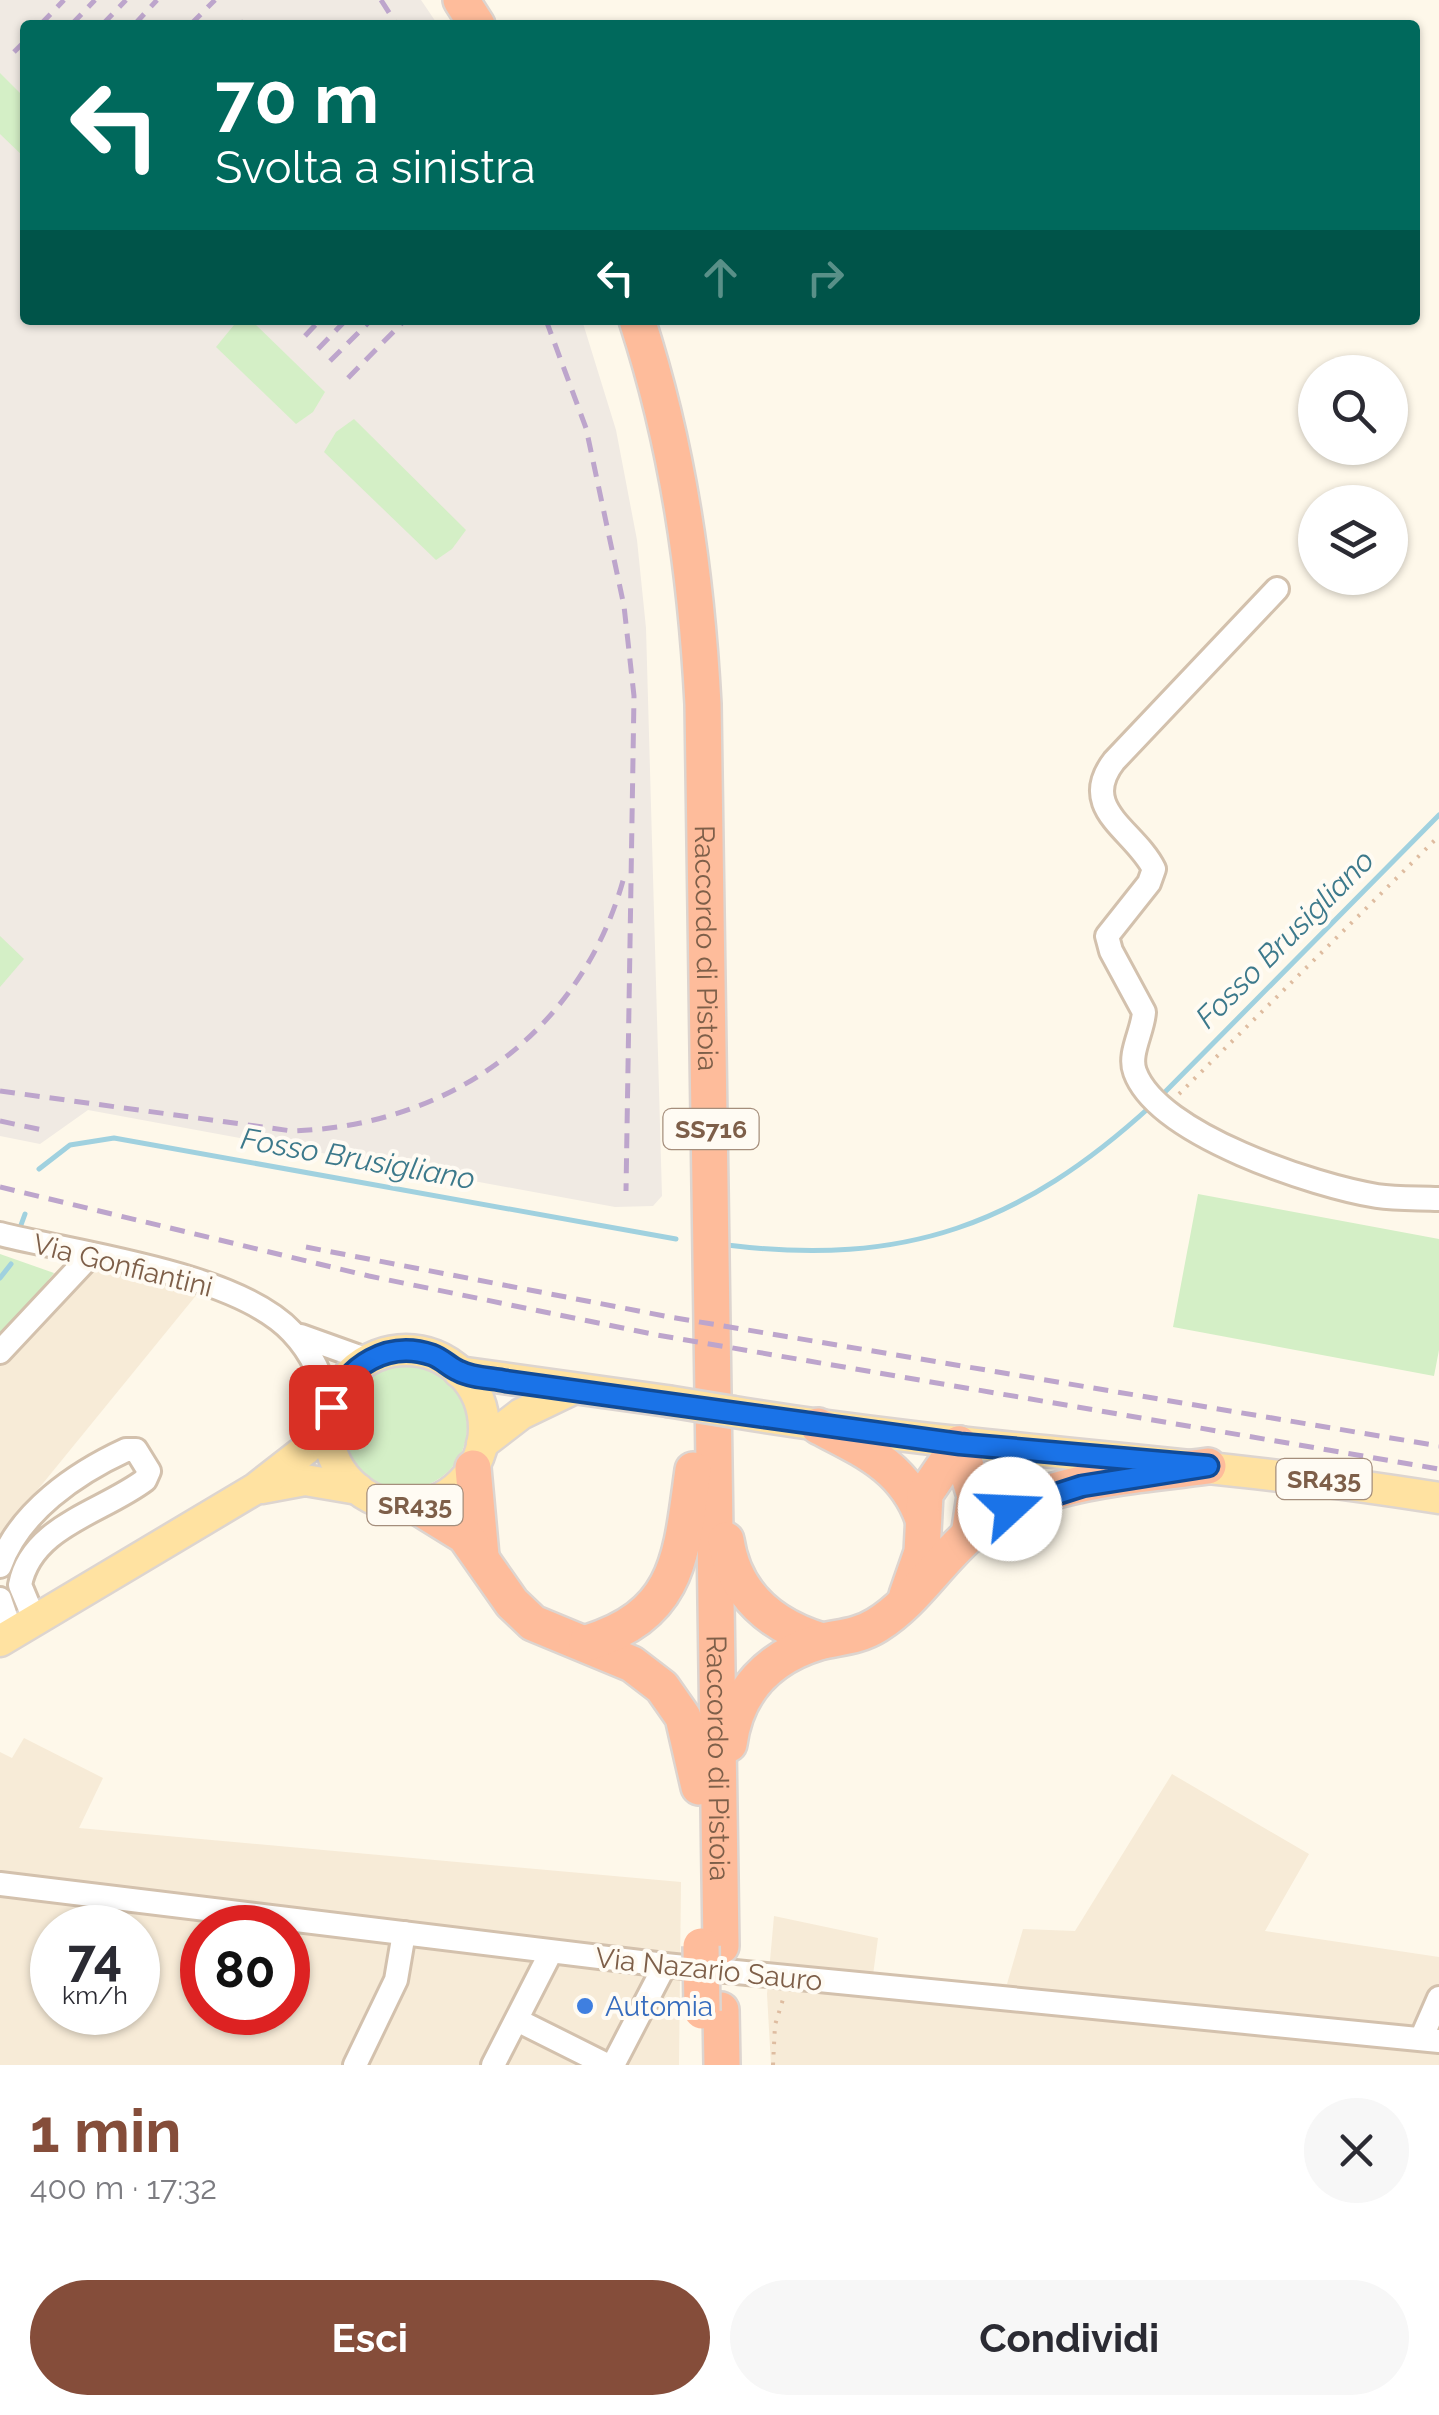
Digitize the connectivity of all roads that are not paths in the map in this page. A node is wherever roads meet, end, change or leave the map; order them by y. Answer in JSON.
{"nodes":[{"id":1,"x":618,"y":325,"type":"edge"},
{"id":2,"x":638,"y":325,"type":"edge"},
{"id":3,"x":1277,"y":589,"type":"dead end"},
{"id":4,"x":1439,"y":1199,"type":"edge"},
{"id":5,"x":0,"y":1234,"type":"edge"},
{"id":6,"x":90,"y":1256,"type":"junction"},
{"id":7,"x":294,"y":1333,"type":"junction"},
{"id":8,"x":0,"y":1352,"type":"edge"},
{"id":9,"x":368,"y":1360,"type":"junction"},
{"id":10,"x":459,"y":1372,"type":"junction"},
{"id":11,"x":574,"y":1389,"type":"junction"},
{"id":12,"x":330,"y":1416,"type":"junction"},
{"id":13,"x":818,"y":1426,"type":"junction"},
{"id":14,"x":960,"y":1444,"type":"junction"},
{"id":15,"x":478,"y":1456,"type":"junction"},
{"id":16,"x":1208,"y":1466,"type":"junction"},
{"id":17,"x":705,"y":1472,"type":"junction"},
{"id":18,"x":254,"y":1489,"type":"junction"},
{"id":19,"x":358,"y":1489,"type":"junction"},
{"id":20,"x":1439,"y":1498,"type":"edge"},
{"id":21,"x":415,"y":1505,"type":"junction"},
{"id":22,"x":923,"y":1519,"type":"junction"},
{"id":23,"x":968,"y":1535,"type":"junction"},
{"id":24,"x":481,"y":1556,"type":"junction"},
{"id":25,"x":0,"y":1566,"type":"edge"},
{"id":26,"x":0,"y":1599,"type":"edge"},
{"id":27,"x":905,"y":1600,"type":"junction"},
{"id":28,"x":15,"y":1632,"type":"edge"},
{"id":29,"x":822,"y":1641,"type":"junction"},
{"id":30,"x":586,"y":1644,"type":"junction"},
{"id":31,"x":699,"y":1788,"type":"junction"},
{"id":32,"x":718,"y":1819,"type":"junction"},
{"id":33,"x":0,"y":1884,"type":"edge"},
{"id":34,"x":404,"y":1932,"type":"junction"},
{"id":35,"x":711,"y":1946,"type":"junction"},
{"id":36,"x":552,"y":1952,"type":"junction"},
{"id":37,"x":665,"y":1965,"type":"junction"},
{"id":38,"x":1439,"y":1998,"type":"edge"},
{"id":39,"x":712,"y":2010,"type":"junction"},
{"id":40,"x":517,"y":2020,"type":"junction"},
{"id":41,"x":1430,"y":2040,"type":"edge"},
{"id":42,"x":355,"y":2065,"type":"edge"},
{"id":43,"x":493,"y":2065,"type":"edge"},
{"id":44,"x":610,"y":2065,"type":"edge"},
{"id":45,"x":702,"y":2065,"type":"edge"},
{"id":46,"x":722,"y":2065,"type":"edge"}],
"edges":[{"from":1,"to":17,"type":"highway","name":"Raccordo di Pistoia","number":"SS716"},
{"from":2,"to":17,"type":"highway","name":"Raccordo di Pistoia","number":"SS716"},
{"from":3,"to":4,"type":"street"},
{"from":5,"to":6,"type":"street","name":"Via Gonfiantini"},
{"from":6,"to":7,"type":"street","name":"Via Gonfiantini"},
{"from":6,"to":8,"type":"street"},
{"from":7,"to":9,"type":"street","name":"Via Gonfiantini"},
{"from":7,"to":12,"type":"street","name":"Via Gonfiantini"},
{"from":9,"to":10,"type":"main road","number":"SR435"},
{"from":9,"to":12,"type":"main road","number":"SR435"},
{"from":10,"to":11,"type":"main road","number":"SR435"},
{"from":10,"to":15,"type":"main road"},
{"from":11,"to":13,"type":"main road","number":"SR435","bridge":true},
{"from":11,"to":15,"type":"main road","number":"SR435"},
{"from":12,"to":18,"type":"main road","number":"SR435"},
{"from":12,"to":19,"type":"main road","number":"SR435"},
{"from":13,"to":14,"type":"main road","number":"SR435"},
{"from":13,"to":22,"type":"highway"},
{"from":14,"to":16,"type":"main road","number":"SR435"},
{"from":14,"to":22,"type":"highway"},
{"from":14,"to":23,"type":"highway"},
{"from":15,"to":21,"type":"main road","number":"SR435"},
{"from":15,"to":24,"type":"highway"},
{"from":16,"to":20,"type":"main road","number":"SR435"},
{"from":16,"to":23,"type":"highway"},
{"from":17,"to":29,"type":"highway"},
{"from":17,"to":30,"type":"highway"},
{"from":17,"to":31,"type":"highway","name":"Raccordo di Pistoia","number":"SS716"},
{"from":17,"to":32,"type":"highway","name":"Raccordo di Pistoia","number":"SS716"},
{"from":18,"to":19,"type":"main road","number":"SR435"},
{"from":18,"to":28,"type":"main road","number":"SR435"},
{"from":19,"to":21,"type":"main road","number":"SR435"},
{"from":21,"to":24,"type":"highway"},
{"from":22,"to":27,"type":"highway"},
{"from":23,"to":27,"type":"highway"},
{"from":24,"to":30,"type":"highway"},
{"from":25,"to":28,"type":"street"},
{"from":26,"to":28,"type":"street"},
{"from":27,"to":29,"type":"highway"},
{"from":29,"to":32,"type":"highway"},
{"from":30,"to":31,"type":"highway"},
{"from":31,"to":35,"type":"highway","name":"Raccordo di Pistoia","number":"SS716"},
{"from":32,"to":35,"type":"highway","name":"Raccordo di Pistoia","number":"SS716"},
{"from":33,"to":34,"type":"street","name":"Via Nazario Sauro"},
{"from":34,"to":36,"type":"street","name":"Via Nazario Sauro"},
{"from":34,"to":42,"type":"street"},
{"from":35,"to":39,"type":"highway","name":"Raccordo di Pistoia","number":"SS716"},
{"from":36,"to":37,"type":"street","name":"Via Nazario Sauro"},
{"from":36,"to":40,"type":"street"},
{"from":37,"to":41,"type":"street","name":"Via Nazario Sauro"},
{"from":37,"to":44,"type":"street"},
{"from":38,"to":41,"type":"street"},
{"from":39,"to":45,"type":"highway","name":"Raccordo di Pistoia","number":"SS716"},
{"from":39,"to":46,"type":"highway","name":"Raccordo di Pistoia","number":"SS716"},
{"from":40,"to":43,"type":"street"},
{"from":40,"to":44,"type":"street"}]}
